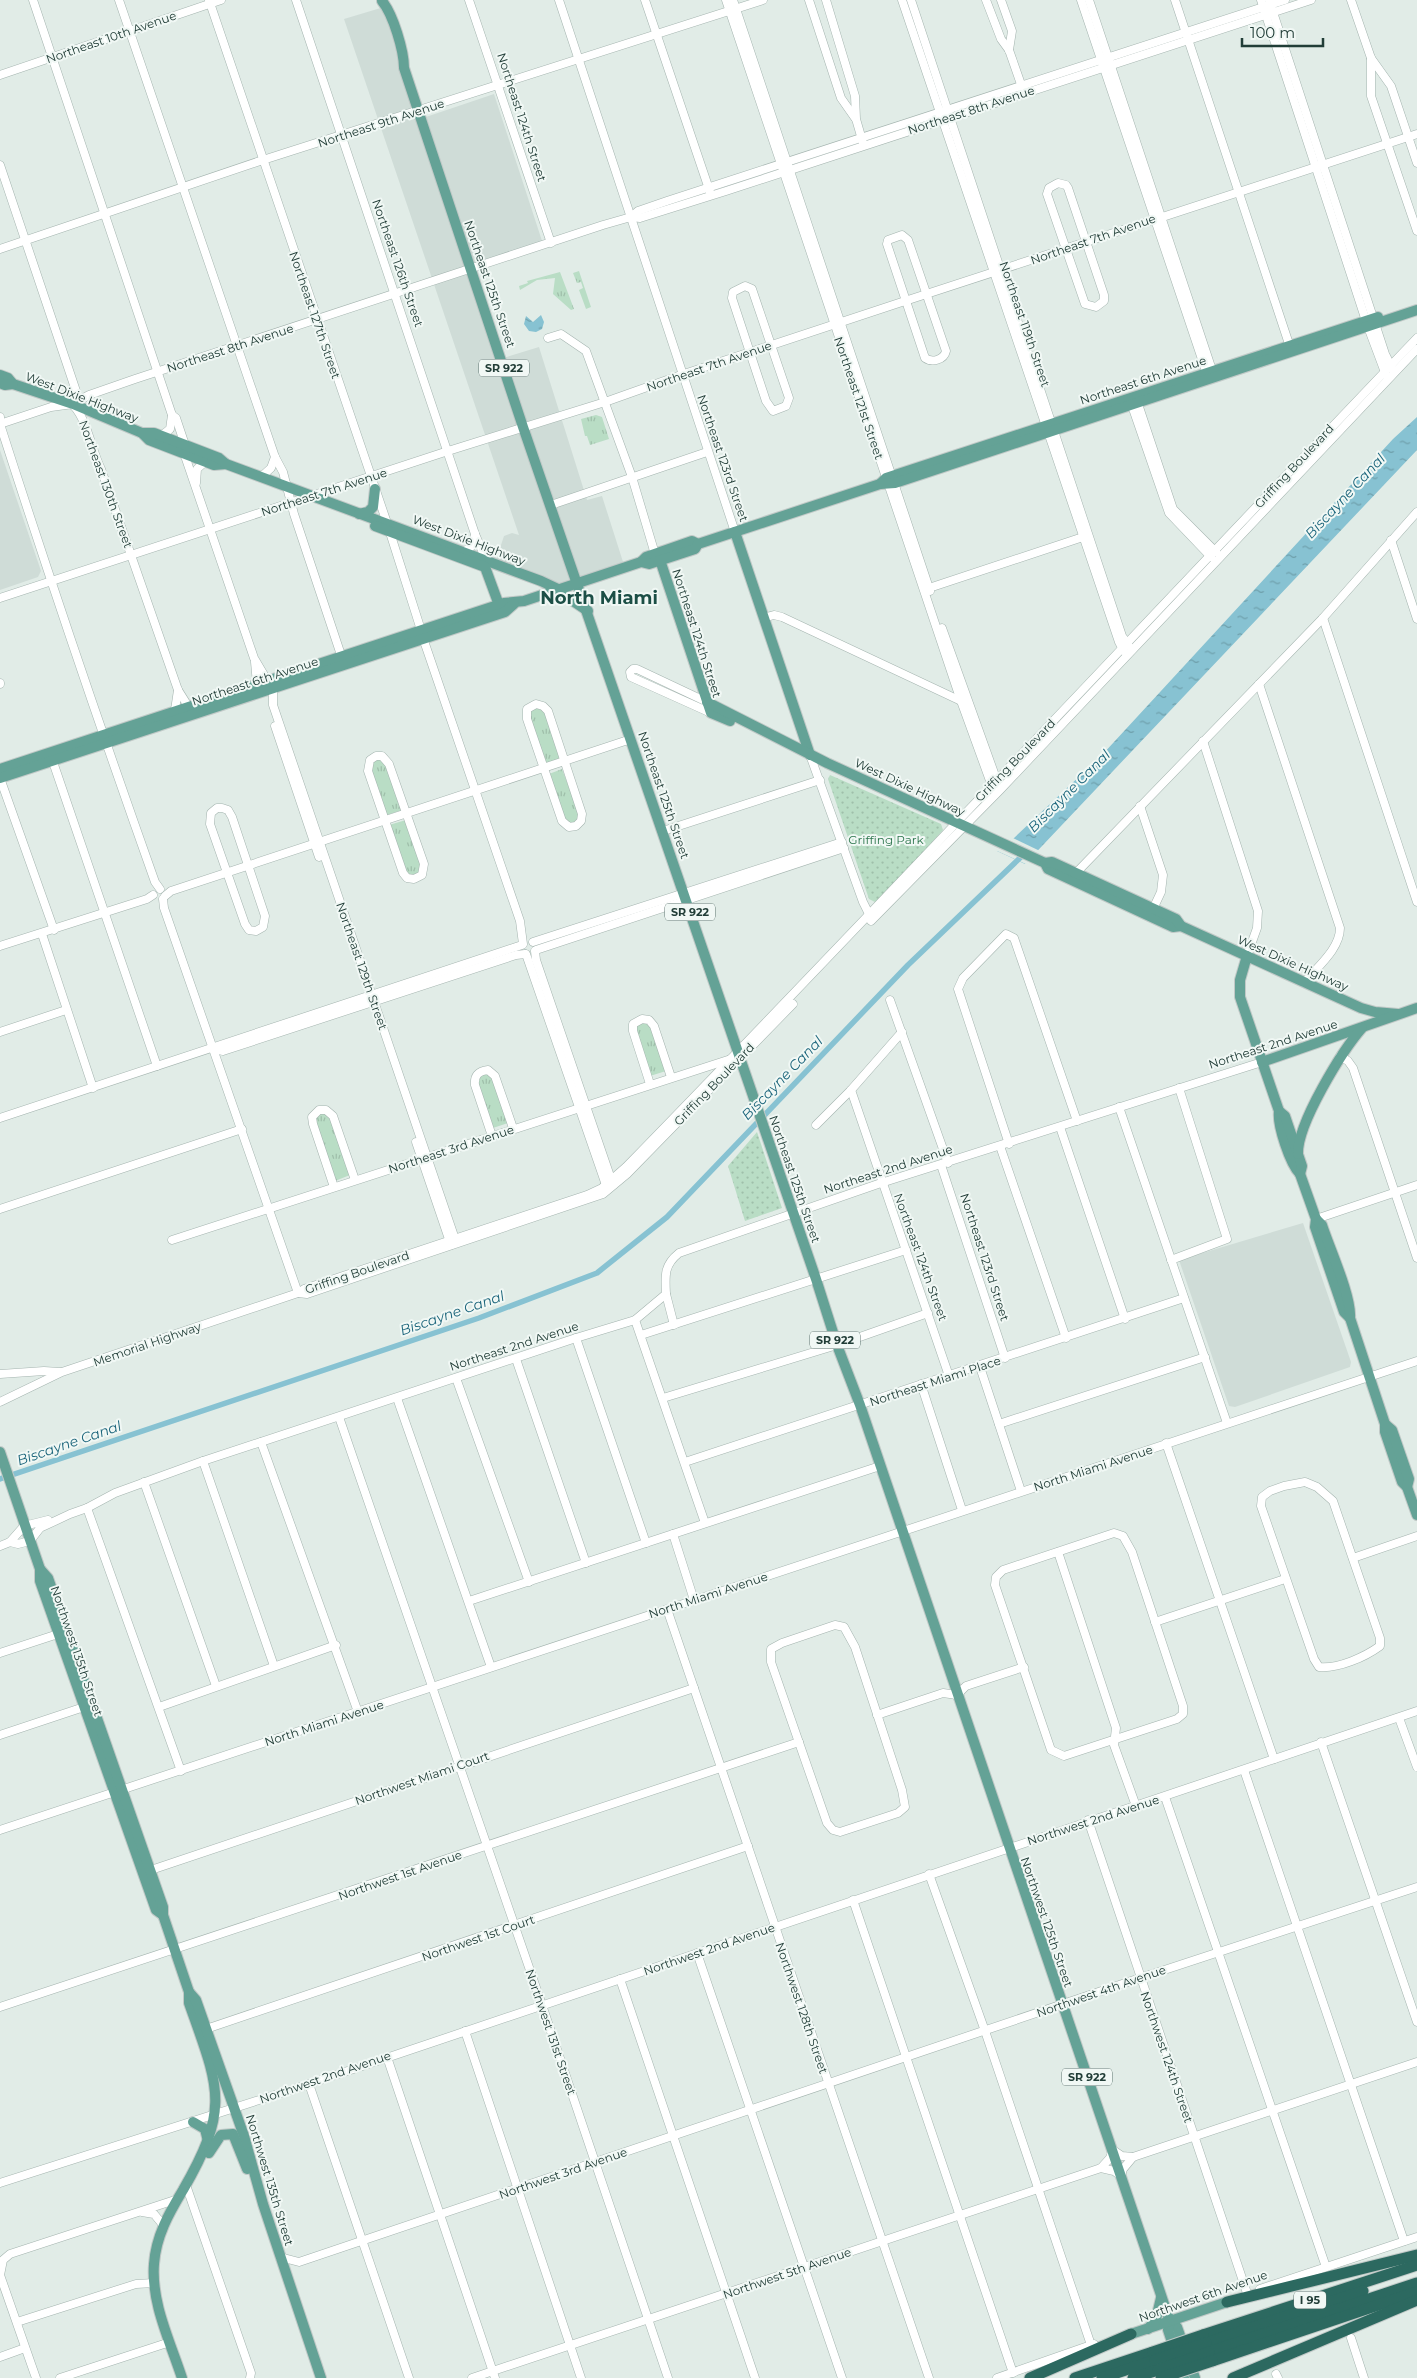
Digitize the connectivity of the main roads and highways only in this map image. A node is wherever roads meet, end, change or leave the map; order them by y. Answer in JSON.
{"nodes":[{"id":1,"x":382,"y":1,"type":"edge"},
{"id":2,"x":1417,"y":304,"type":"edge"},
{"id":3,"x":1417,"y":310,"type":"edge"},
{"id":4,"x":1370,"y":322,"type":"junction"},
{"id":5,"x":0,"y":375,"type":"edge"},
{"id":6,"x":0,"y":383,"type":"edge"},
{"id":7,"x":14,"y":384,"type":"junction"},
{"id":8,"x":142,"y":433,"type":"junction"},
{"id":9,"x":185,"y":449,"type":"junction"},
{"id":10,"x":226,"y":464,"type":"junction"},
{"id":11,"x":375,"y":489,"type":"road end"},
{"id":12,"x":359,"y":514,"type":"junction"},
{"id":13,"x":388,"y":527,"type":"junction"},
{"id":14,"x":734,"y":532,"type":"junction"},
{"id":15,"x":658,"y":557,"type":"junction"},
{"id":16,"x":486,"y":564,"type":"junction"},
{"id":17,"x":578,"y":583,"type":"junction"},
{"id":18,"x":558,"y":589,"type":"junction"},
{"id":19,"x":545,"y":594,"type":"junction"},
{"id":20,"x":514,"y":604,"type":"junction"},
{"id":21,"x":499,"y":605,"type":"junction"},
{"id":22,"x":588,"y":610,"type":"junction"},
{"id":23,"x":422,"y":634,"type":"junction"},
{"id":24,"x":343,"y":660,"type":"junction"},
{"id":25,"x":265,"y":685,"type":"junction"},
{"id":26,"x":707,"y":702,"type":"junction"},
{"id":27,"x":711,"y":713,"type":"joint"},
{"id":28,"x":799,"y":725,"type":"junction"},
{"id":29,"x":766,"y":733,"type":"junction"},
{"id":30,"x":104,"y":739,"type":"junction"},
{"id":31,"x":780,"y":740,"type":"junction"},
{"id":32,"x":810,"y":755,"type":"junction"},
{"id":33,"x":0,"y":769,"type":"edge"},
{"id":34,"x":0,"y":778,"type":"edge"},
{"id":35,"x":1045,"y":863,"type":"junction"},
{"id":36,"x":1181,"y":926,"type":"junction"},
{"id":37,"x":1247,"y":956,"type":"junction"},
{"id":38,"x":1364,"y":1008,"type":"junction"},
{"id":39,"x":1417,"y":1008,"type":"edge"},
{"id":40,"x":1398,"y":1014,"type":"junction"},
{"id":41,"x":1358,"y":1029,"type":"junction"},
{"id":42,"x":1262,"y":1062,"type":"junction"},
{"id":43,"x":1279,"y":1111,"type":"junction"},
{"id":44,"x":1298,"y":1154,"type":"junction"},
{"id":45,"x":1300,"y":1174,"type":"junction"},
{"id":46,"x":0,"y":1454,"type":"edge"},
{"id":47,"x":1417,"y":1515,"type":"edge"},
{"id":48,"x":901,"y":1531,"type":"joint"},
{"id":49,"x":40,"y":1569,"type":"junction"},
{"id":50,"x":118,"y":1791,"type":"junction"},
{"id":51,"x":131,"y":1840,"type":"junction"},
{"id":52,"x":150,"y":1870,"type":"junction"},
{"id":53,"x":163,"y":1915,"type":"junction"},
{"id":54,"x":189,"y":1992,"type":"junction"},
{"id":55,"x":212,"y":2068,"type":"junction"},
{"id":56,"x":232,"y":2109,"type":"junction"},
{"id":57,"x":193,"y":2122,"type":"road end"},
{"id":58,"x":208,"y":2141,"type":"junction"},
{"id":59,"x":197,"y":2166,"type":"junction"},
{"id":60,"x":263,"y":2204,"type":"junction"},
{"id":61,"x":1417,"y":2255,"type":"edge"},
{"id":62,"x":1417,"y":2265,"type":"edge"},
{"id":63,"x":1417,"y":2272,"type":"edge"},
{"id":64,"x":1417,"y":2283,"type":"edge"},
{"id":65,"x":1417,"y":2292,"type":"edge"},
{"id":66,"x":1162,"y":2297,"type":"junction"},
{"id":67,"x":1417,"y":2300,"type":"edge"},
{"id":68,"x":1227,"y":2302,"type":"joint"},
{"id":69,"x":1170,"y":2322,"type":"junction"},
{"id":70,"x":1148,"y":2329,"type":"junction"},
{"id":71,"x":1131,"y":2334,"type":"joint"},
{"id":72,"x":1207,"y":2348,"type":"junction"},
{"id":73,"x":1157,"y":2368,"type":"edge"},
{"id":74,"x":182,"y":2378,"type":"edge"},
{"id":75,"x":320,"y":2378,"type":"edge"},
{"id":76,"x":1030,"y":2378,"type":"edge"},
{"id":77,"x":1075,"y":2378,"type":"edge"},
{"id":78,"x":1102,"y":2378,"type":"edge"},
{"id":79,"x":1134,"y":2378,"type":"edge"},
{"id":80,"x":1184,"y":2378,"type":"edge"},
{"id":81,"x":1195,"y":2378,"type":"edge"},
{"id":82,"x":1233,"y":2378,"type":"edge"}],
"edges":[{"from":1,"to":17,"type":"main road","name":"Northeast 125th Street","number":"SR 922"},
{"from":2,"to":4,"type":"main road","name":"Northeast 6th Avenue"},
{"from":3,"to":4,"type":"main road","name":"Northeast 6th Avenue"},
{"from":4,"to":14,"type":"main road","name":"Northeast 6th Avenue"},
{"from":5,"to":7,"type":"main road","name":"West Dixie Highway"},
{"from":6,"to":7,"type":"main road","name":"West Dixie Highway"},
{"from":7,"to":8,"type":"main road","name":"West Dixie Highway"},
{"from":8,"to":9,"type":"main road","name":"West Dixie Highway"},
{"from":8,"to":9,"type":"main road","name":"West Dixie Highway"},
{"from":9,"to":10,"type":"main road","name":"West Dixie Highway"},
{"from":9,"to":10,"type":"main road","name":"West Dixie Highway"},
{"from":10,"to":12,"type":"main road","name":"West Dixie Highway"},
{"from":11,"to":12,"type":"main road"},
{"from":12,"to":13,"type":"main road","name":"West Dixie Highway"},
{"from":13,"to":16,"type":"main road","name":"West Dixie Highway"},
{"from":13,"to":16,"type":"main road","name":"West Dixie Highway"},
{"from":14,"to":15,"type":"main road","name":"Northeast 6th Avenue"},
{"from":14,"to":28,"type":"main road","name":"Northeast 123rd Street"},
{"from":15,"to":17,"type":"main road","name":"Northeast 6th Avenue"},
{"from":15,"to":26,"type":"main road","name":"Northeast 124th Street"},
{"from":16,"to":18,"type":"main road","name":"West Dixie Highway"},
{"from":16,"to":21,"type":"main road","name":"Northeast 126th Street"},
{"from":17,"to":18,"type":"main road","name":"Northeast 6th Avenue"},
{"from":17,"to":22,"type":"main road","name":"Northeast 125th Street","number":"SR 922"},
{"from":18,"to":19,"type":"main road","name":"Northeast 6th Avenue"},
{"from":19,"to":20,"type":"main road","name":"Northeast 6th Avenue"},
{"from":19,"to":22,"type":"main road"},
{"from":20,"to":21,"type":"main road","name":"Northeast 6th Avenue"},
{"from":20,"to":23,"type":"main road","name":"Northeast 6th Avenue"},
{"from":21,"to":23,"type":"main road","name":"Northeast 6th Avenue"},
{"from":22,"to":48,"type":"main road","name":"Northeast 125th Street","number":"SR 922"},
{"from":23,"to":24,"type":"main road","name":"Northeast 6th Avenue"},
{"from":23,"to":24,"type":"main road","name":"Northeast 6th Avenue"},
{"from":24,"to":25,"type":"main road","name":"Northeast 6th Avenue"},
{"from":24,"to":25,"type":"main road","name":"Northeast 6th Avenue"},
{"from":25,"to":30,"type":"main road","name":"Northeast 6th Avenue"},
{"from":25,"to":30,"type":"main road","name":"Northeast 6th Avenue"},
{"from":26,"to":27,"type":"main road","name":"Northeast 124th Street"},
{"from":26,"to":29,"type":"main road","name":"West Dixie Highway"},
{"from":27,"to":29,"type":"main road","name":"West Dixie Highway"},
{"from":28,"to":31,"type":"main road"},
{"from":28,"to":32,"type":"main road","name":"Northeast 123rd Street"},
{"from":29,"to":31,"type":"main road","name":"West Dixie Highway"},
{"from":30,"to":33,"type":"main road","name":"Northeast 6th Avenue"},
{"from":30,"to":34,"type":"main road","name":"Northeast 6th Avenue"},
{"from":31,"to":32,"type":"main road","name":"West Dixie Highway"},
{"from":32,"to":35,"type":"main road","name":"West Dixie Highway"},
{"from":35,"to":36,"type":"main road","name":"West Dixie Highway"},
{"from":35,"to":36,"type":"main road","name":"West Dixie Highway"},
{"from":36,"to":37,"type":"main road","name":"West Dixie Highway"},
{"from":37,"to":38,"type":"main road","name":"West Dixie Highway"},
{"from":37,"to":42,"type":"main road"},
{"from":38,"to":40,"type":"main road","name":"West Dixie Highway"},
{"from":38,"to":41,"type":"main road"},
{"from":39,"to":40,"type":"main road","name":"Northeast 2nd Avenue"},
{"from":40,"to":41,"type":"main road","name":"Northeast 2nd Avenue"},
{"from":41,"to":42,"type":"main road","name":"Northeast 2nd Avenue"},
{"from":41,"to":44,"type":"main road"},
{"from":42,"to":43,"type":"main road"},
{"from":43,"to":44,"type":"main road"},
{"from":43,"to":45,"type":"main road"},
{"from":44,"to":45,"type":"main road"},
{"from":45,"to":47,"type":"main road"},
{"from":46,"to":49,"type":"main road"},
{"from":48,"to":66,"type":"main road","name":"Northwest 125th Street","number":"SR 922"},
{"from":49,"to":50,"type":"main road","name":"Northwest 135th Street"},
{"from":49,"to":50,"type":"main road","name":"Northwest 135th Street"},
{"from":50,"to":51,"type":"main road","name":"Northwest 135th Street"},
{"from":50,"to":52,"type":"main road","name":"Northwest 135th Street"},
{"from":51,"to":52,"type":"main road"},
{"from":51,"to":53,"type":"main road","name":"Northwest 135th Street"},
{"from":52,"to":53,"type":"main road","name":"Northwest 135th Street"},
{"from":53,"to":54,"type":"main road","name":"Northwest 135th Street"},
{"from":54,"to":55,"type":"main road","name":"Northwest 135th Street"},
{"from":54,"to":56,"type":"main road","name":"Northwest 135th Street"},
{"from":55,"to":56,"type":"main road"},
{"from":55,"to":58,"type":"main road","name":"Northwest 135th Street"},
{"from":56,"to":60,"type":"main road","name":"Northwest 135th Street"},
{"from":57,"to":58,"type":"main road"},
{"from":58,"to":59,"type":"main road","name":"Northwest 135th Street"},
{"from":59,"to":60,"type":"main road"},
{"from":59,"to":74,"type":"main road"},
{"from":60,"to":75,"type":"main road","name":"Northwest 135th Street"},
{"from":61,"to":68,"type":"highway"},
{"from":62,"to":72,"type":"highway","number":"I 95"},
{"from":63,"to":72,"type":"highway"},
{"from":64,"to":72,"type":"highway"},
{"from":65,"to":72,"type":"highway","number":"I 95"},
{"from":66,"to":69,"type":"main road","name":"Northwest 125th Street","number":"SR 922"},
{"from":66,"to":70,"type":"main road"},
{"from":67,"to":82,"type":"highway"},
{"from":68,"to":69,"type":"main road","name":"Northwest 6th Avenue"},
{"from":69,"to":70,"type":"main road","name":"Northwest 6th Avenue"},
{"from":69,"to":80,"type":"main road","name":"Northwest 125th Street","number":"SR 922"},
{"from":69,"to":81,"type":"main road","name":"Northwest 125th Street","number":"SR 922"},
{"from":70,"to":71,"type":"main road","name":"Northwest 6th Avenue"},
{"from":71,"to":76,"type":"highway"},
{"from":72,"to":73,"type":"highway","number":"I 95","bridge":true},
{"from":72,"to":73,"type":"highway","number":"I 95","bridge":true},
{"from":73,"to":77,"type":"highway","number":"I 95"},
{"from":73,"to":78,"type":"highway"},
{"from":73,"to":79,"type":"highway"}]}
